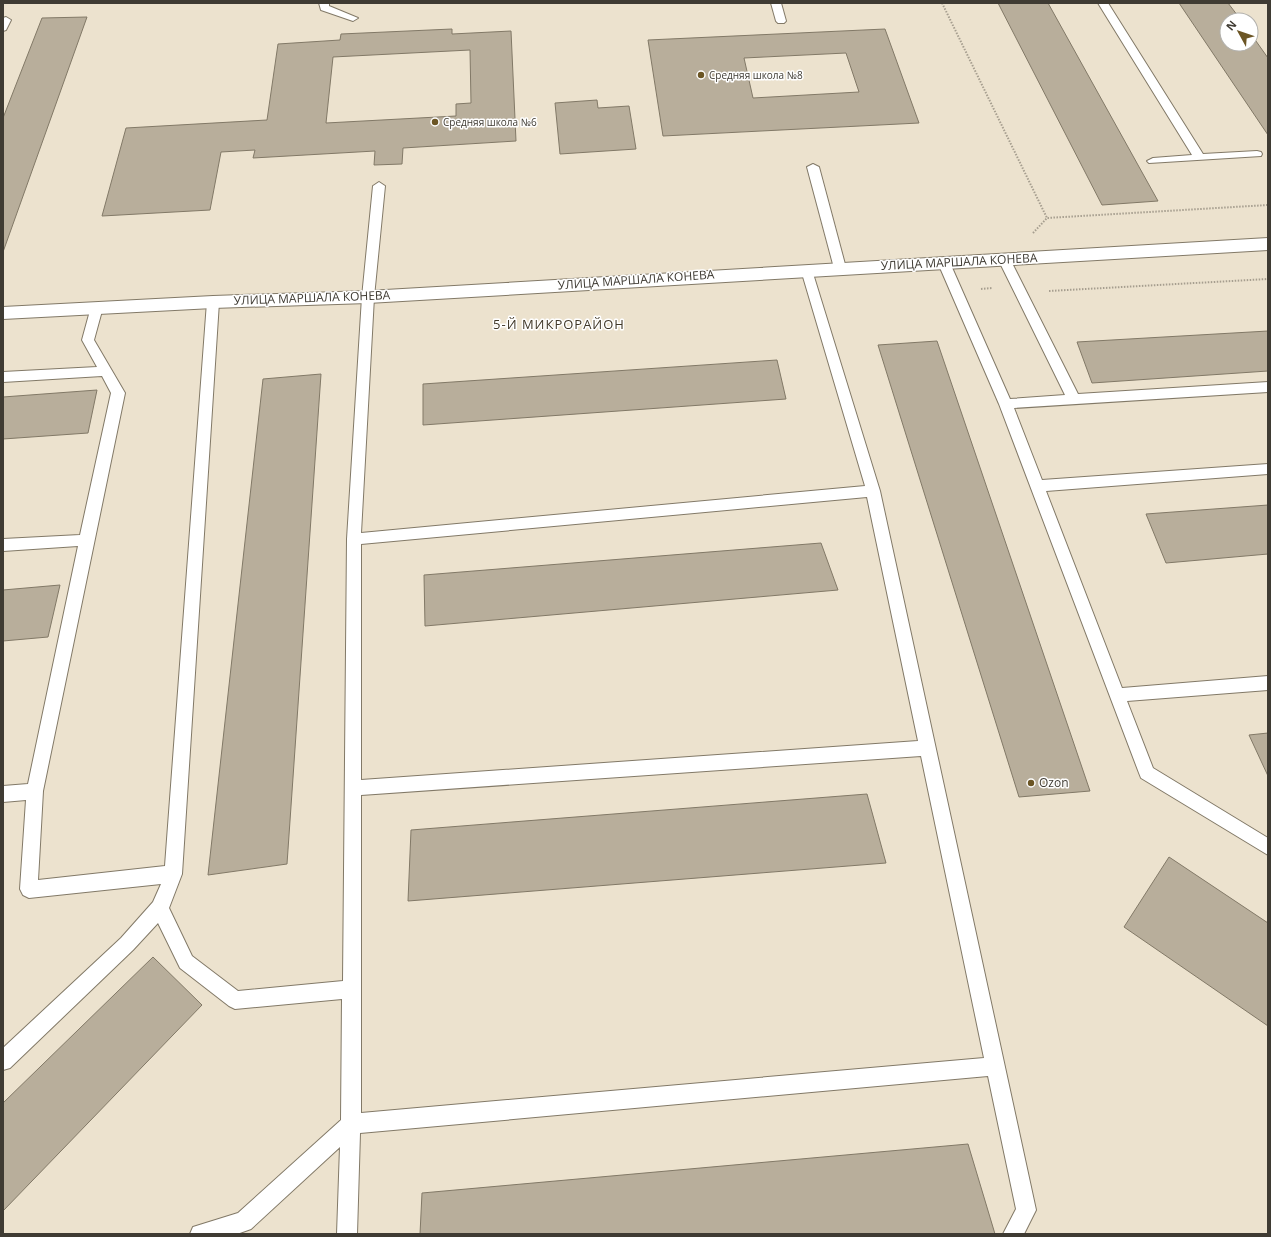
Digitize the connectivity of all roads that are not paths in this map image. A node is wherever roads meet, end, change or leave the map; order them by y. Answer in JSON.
{"nodes":[{"id":1,"x":324,"y":3,"type":"edge"},
{"id":2,"x":776,"y":3,"type":"edge"},
{"id":3,"x":1103,"y":3,"type":"edge"},
{"id":4,"x":352,"y":18,"type":"dead end"},
{"id":5,"x":781,"y":21,"type":"dead end"},
{"id":6,"x":1257,"y":154,"type":"dead end"},
{"id":7,"x":1199,"y":157,"type":"junction"},
{"id":8,"x":1153,"y":161,"type":"dead end"},
{"id":9,"x":813,"y":167,"type":"dead end"},
{"id":10,"x":379,"y":186,"type":"dead end"},
{"id":11,"x":1268,"y":244,"type":"edge"},
{"id":12,"x":1004,"y":259,"type":"junction"},
{"id":13,"x":944,"y":263,"type":"junction"},
{"id":14,"x":840,"y":268,"type":"junction"},
{"id":15,"x":806,"y":270,"type":"junction"},
{"id":16,"x":368,"y":297,"type":"junction"},
{"id":17,"x":213,"y":302,"type":"junction"},
{"id":18,"x":97,"y":307,"type":"junction"},
{"id":19,"x":3,"y":313,"type":"edge"},
{"id":20,"x":104,"y":371,"type":"junction"},
{"id":21,"x":3,"y":377,"type":"edge"},
{"id":22,"x":1268,"y":387,"type":"edge"},
{"id":23,"x":1074,"y":400,"type":"junction"},
{"id":24,"x":1006,"y":404,"type":"junction"},
{"id":25,"x":1268,"y":469,"type":"edge"},
{"id":26,"x":1037,"y":486,"type":"junction"},
{"id":27,"x":873,"y":491,"type":"junction"},
{"id":28,"x":354,"y":539,"type":"junction"},
{"id":29,"x":86,"y":540,"type":"junction"},
{"id":30,"x":3,"y":545,"type":"edge"},
{"id":31,"x":1268,"y":683,"type":"edge"},
{"id":32,"x":1117,"y":695,"type":"junction"},
{"id":33,"x":927,"y":748,"type":"junction"},
{"id":34,"x":353,"y":788,"type":"junction"},
{"id":35,"x":35,"y":791,"type":"junction"},
{"id":36,"x":3,"y":794,"type":"edge"},
{"id":37,"x":1268,"y":846,"type":"edge"},
{"id":38,"x":173,"y":874,"type":"junction"},
{"id":39,"x":160,"y":908,"type":"junction"},
{"id":40,"x":352,"y":989,"type":"junction"},
{"id":41,"x":3,"y":1061,"type":"edge"},
{"id":42,"x":995,"y":1066,"type":"junction"},
{"id":43,"x":351,"y":1124,"type":"junction"},
{"id":44,"x":200,"y":1234,"type":"edge"},
{"id":45,"x":347,"y":1234,"type":"edge"},
{"id":46,"x":1013,"y":1234,"type":"edge"}],
"edges":[{"from":1,"to":4,"type":"lane"},
{"from":2,"to":5,"type":"lane"},
{"from":3,"to":7,"type":"lane"},
{"from":6,"to":7,"type":"lane"},
{"from":7,"to":8,"type":"lane"},
{"from":9,"to":14,"type":"lane"},
{"from":10,"to":16,"type":"lane"},
{"from":11,"to":12,"type":"street","name":"УЛИЦА МАРШАЛА КОНЕВА"},
{"from":12,"to":13,"type":"street","name":"УЛИЦА МАРШАЛА КОНЕВА"},
{"from":12,"to":23,"type":"lane"},
{"from":13,"to":14,"type":"street","name":"УЛИЦА МАРШАЛА КОНЕВА"},
{"from":13,"to":24,"type":"lane"},
{"from":14,"to":15,"type":"street","name":"УЛИЦА МАРШАЛА КОНЕВА"},
{"from":15,"to":16,"type":"street","name":"УЛИЦА МАРШАЛА КОНЕВА"},
{"from":15,"to":27,"type":"lane"},
{"from":16,"to":17,"type":"street","name":"УЛИЦА МАРШАЛА КОНЕВА"},
{"from":16,"to":28,"type":"lane"},
{"from":17,"to":18,"type":"street","name":"УЛИЦА МАРШАЛА КОНЕВА"},
{"from":17,"to":38,"type":"lane"},
{"from":18,"to":19,"type":"street","name":"УЛИЦА МАРШАЛА КОНЕВА"},
{"from":18,"to":20,"type":"lane"},
{"from":20,"to":21,"type":"lane"},
{"from":20,"to":29,"type":"lane"},
{"from":22,"to":23,"type":"lane"},
{"from":23,"to":24,"type":"lane"},
{"from":24,"to":26,"type":"lane"},
{"from":25,"to":26,"type":"lane"},
{"from":26,"to":32,"type":"lane"},
{"from":27,"to":28,"type":"lane"},
{"from":27,"to":33,"type":"lane"},
{"from":28,"to":34,"type":"lane"},
{"from":29,"to":30,"type":"lane"},
{"from":29,"to":35,"type":"lane"},
{"from":31,"to":32,"type":"lane"},
{"from":32,"to":37,"type":"lane"},
{"from":33,"to":34,"type":"lane"},
{"from":33,"to":42,"type":"lane"},
{"from":34,"to":40,"type":"lane"},
{"from":35,"to":36,"type":"lane"},
{"from":35,"to":38,"type":"lane"},
{"from":38,"to":39,"type":"lane"},
{"from":39,"to":40,"type":"lane"},
{"from":39,"to":41,"type":"lane"},
{"from":40,"to":43,"type":"lane"},
{"from":42,"to":43,"type":"lane"},
{"from":42,"to":46,"type":"lane"},
{"from":43,"to":44,"type":"lane"},
{"from":43,"to":45,"type":"lane"}]}
